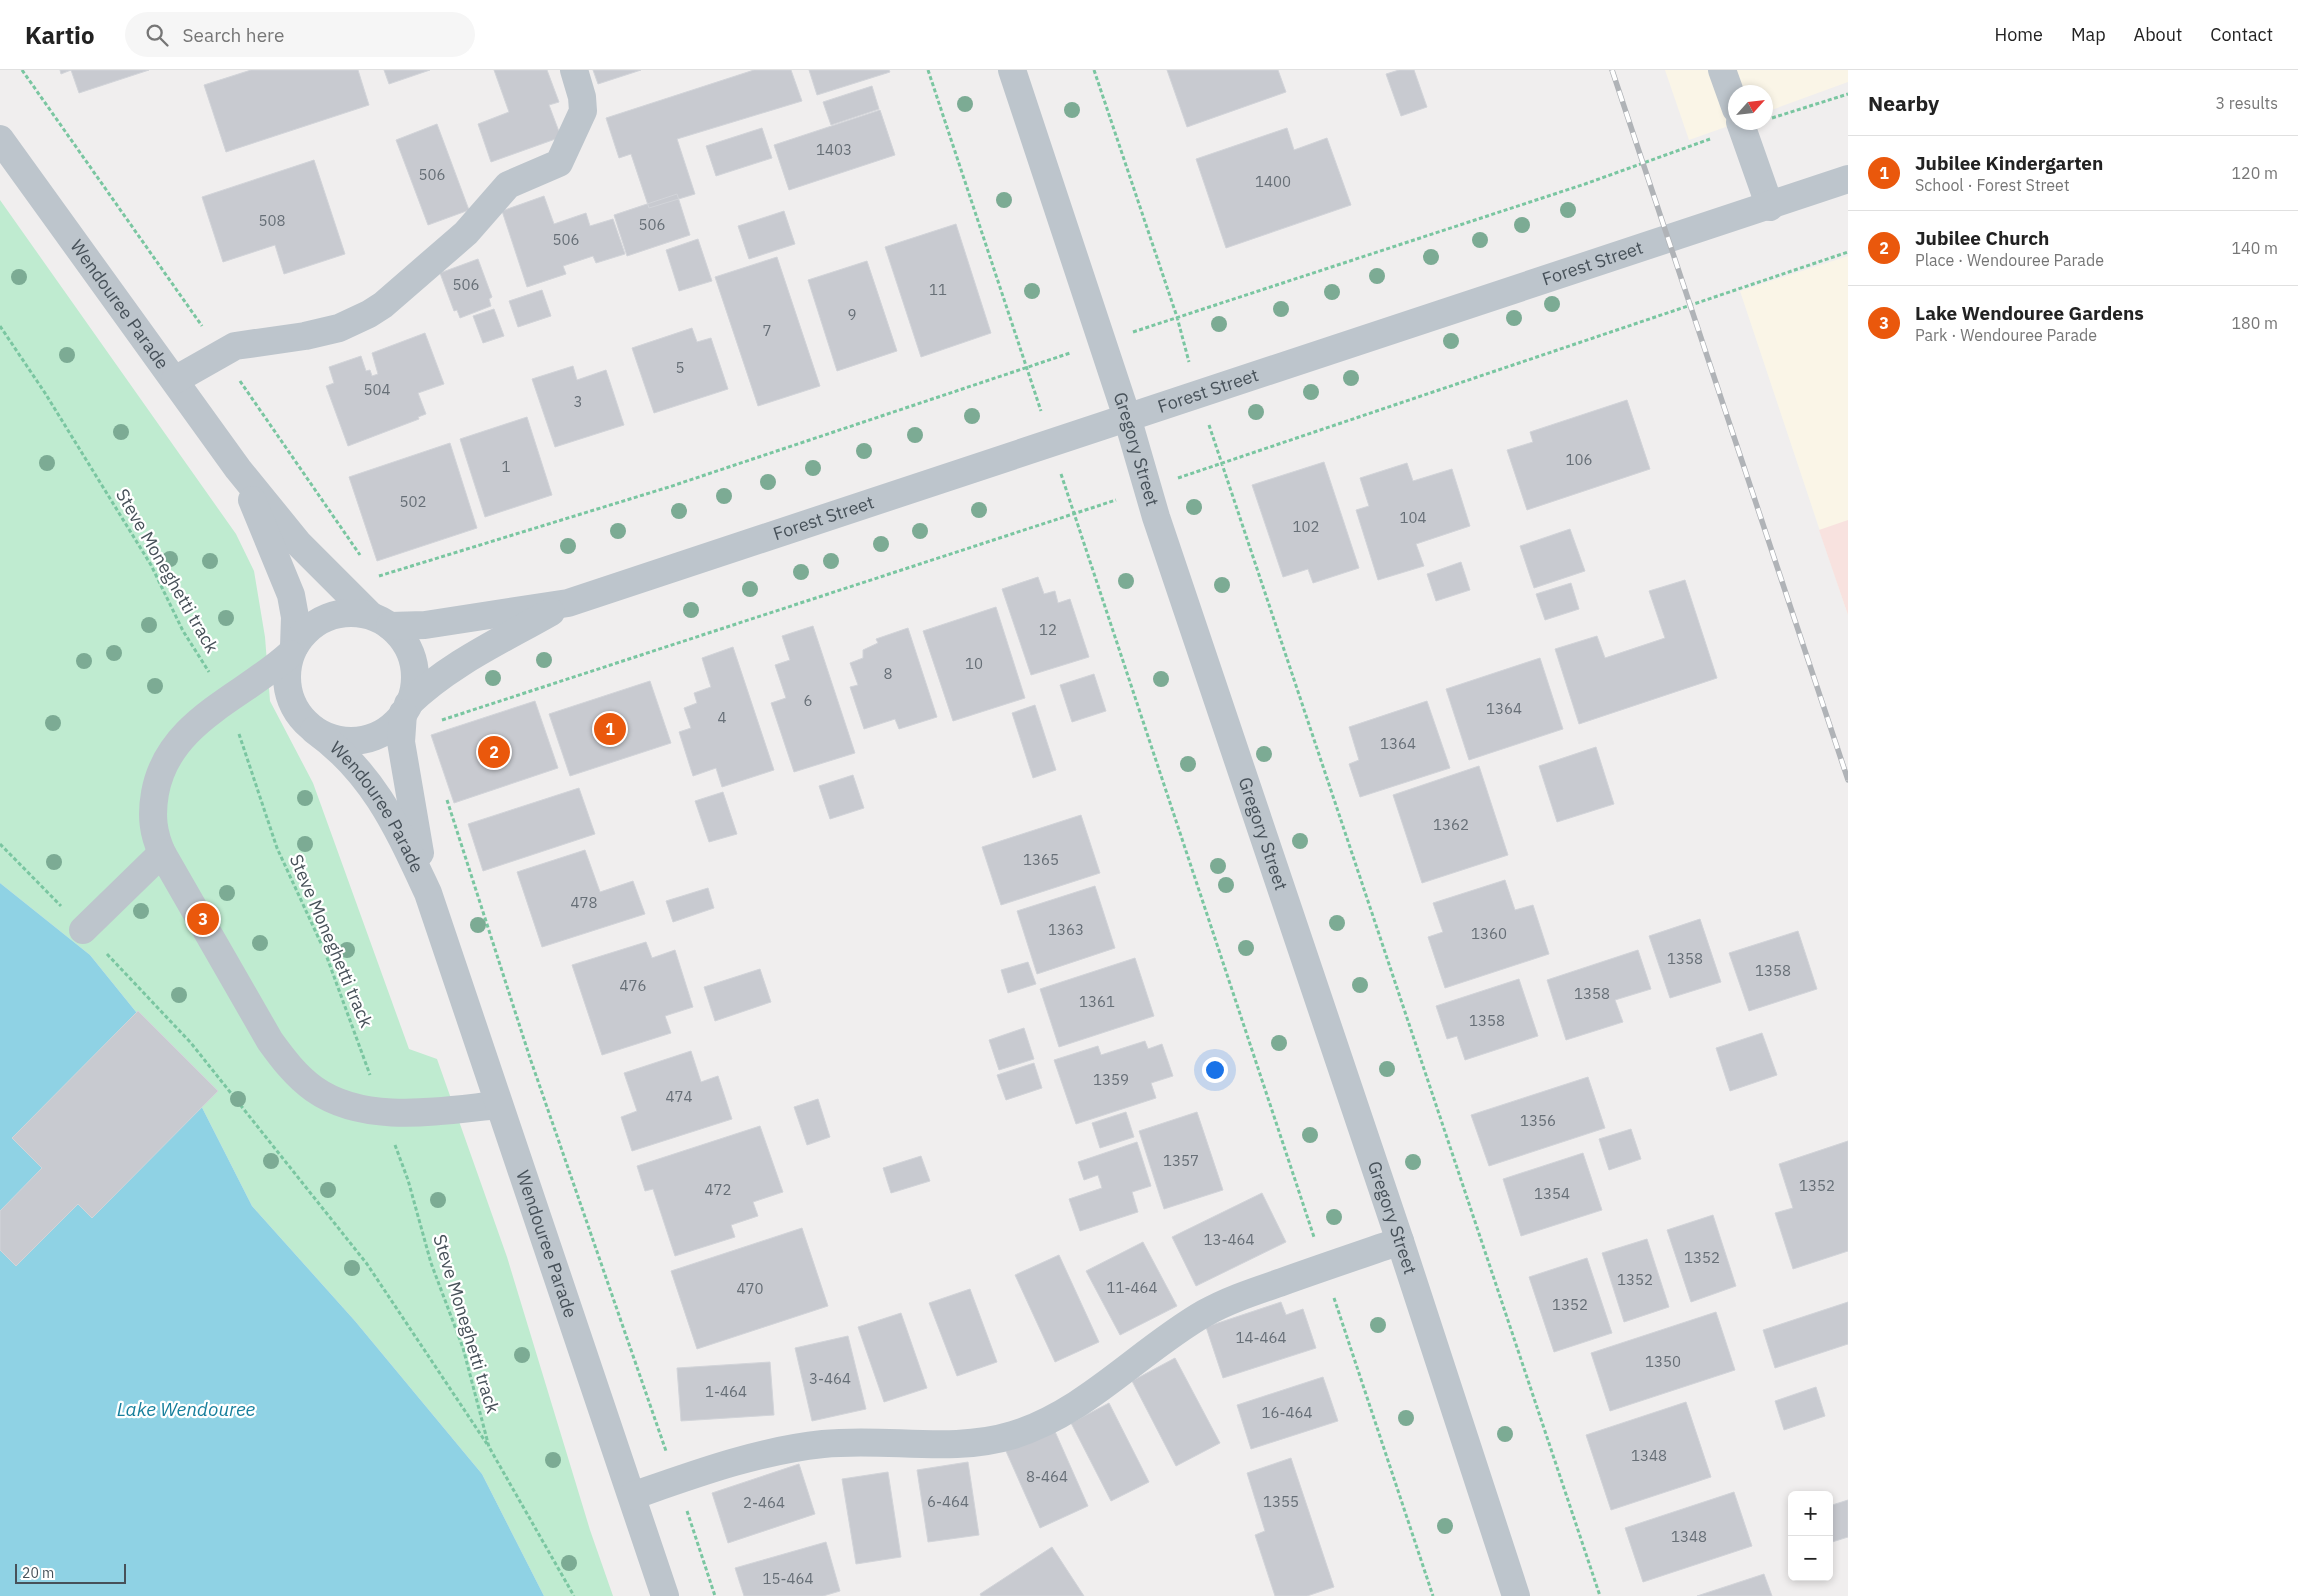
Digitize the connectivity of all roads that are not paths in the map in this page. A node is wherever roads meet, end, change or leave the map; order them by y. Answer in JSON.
{"nodes":[{"id":1,"x":574,"y":70,"type":"edge"},
{"id":2,"x":1012,"y":70,"type":"edge"},
{"id":3,"x":1722,"y":70,"type":"edge"},
{"id":4,"x":1729,"y":85,"type":"edge"},
{"id":5,"x":1749,"y":130,"type":"edge"},
{"id":6,"x":0,"y":138,"type":"edge"},
{"id":7,"x":1848,"y":179,"type":"edge"},
{"id":8,"x":1770,"y":206,"type":"junction"},
{"id":9,"x":175,"y":380,"type":"junction"},
{"id":10,"x":1127,"y":417,"type":"junction"},
{"id":11,"x":238,"y":468,"type":"junction"},
{"id":12,"x":568,"y":603,"type":"junction"},
{"id":13,"x":380,"y":621,"type":"junction"},
{"id":14,"x":292,"y":650,"type":"junction"},
{"id":15,"x":406,"y":709,"type":"junction"},
{"id":16,"x":314,"y":730,"type":"junction"},
{"id":17,"x":162,"y":853,"type":"junction"},
{"id":18,"x":428,"y":893,"type":"junction"},
{"id":19,"x":83,"y":930,"type":"road end"},
{"id":20,"x":498,"y":1104,"type":"junction"},
{"id":21,"x":1400,"y":1242,"type":"junction"},
{"id":22,"x":632,"y":1496,"type":"junction"},
{"id":23,"x":665,"y":1596,"type":"edge"},
{"id":24,"x":1516,"y":1596,"type":"edge"}],
"edges":[{"from":1,"to":9,"type":"street"},
{"from":2,"to":10,"type":"street","name":"Gregory Street"},
{"from":3,"to":4,"type":"street"},
{"from":5,"to":8,"type":"street"},
{"from":6,"to":9,"type":"street","name":"Wendouree Parade"},
{"from":7,"to":8,"type":"street","name":"Forest Street"},
{"from":8,"to":10,"type":"street","name":"Forest Street"},
{"from":9,"to":11,"type":"street","name":"Wendouree Parade"},
{"from":10,"to":12,"type":"street","name":"Forest Street"},
{"from":10,"to":21,"type":"street","name":"Gregory Street"},
{"from":11,"to":13,"type":"street","name":"Wendouree Parade"},
{"from":11,"to":14,"type":"street","name":"Wendouree Parade"},
{"from":12,"to":13,"type":"street","name":"Forest Street"},
{"from":12,"to":15,"type":"street","name":"Forest Street"},
{"from":13,"to":14,"type":"street"},
{"from":13,"to":15,"type":"street"},
{"from":14,"to":16,"type":"street"},
{"from":14,"to":17,"type":"street"},
{"from":15,"to":16,"type":"street"},
{"from":15,"to":18,"type":"street","name":"Wendouree Parade"},
{"from":16,"to":18,"type":"street","name":"Wendouree Parade"},
{"from":17,"to":19,"type":"street"},
{"from":17,"to":20,"type":"street"},
{"from":18,"to":20,"type":"street","name":"Wendouree Parade"},
{"from":20,"to":22,"type":"street","name":"Wendouree Parade"},
{"from":21,"to":22,"type":"street"},
{"from":21,"to":24,"type":"street","name":"Gregory Street"},
{"from":22,"to":23,"type":"street","name":"Wendouree Parade"}]}
